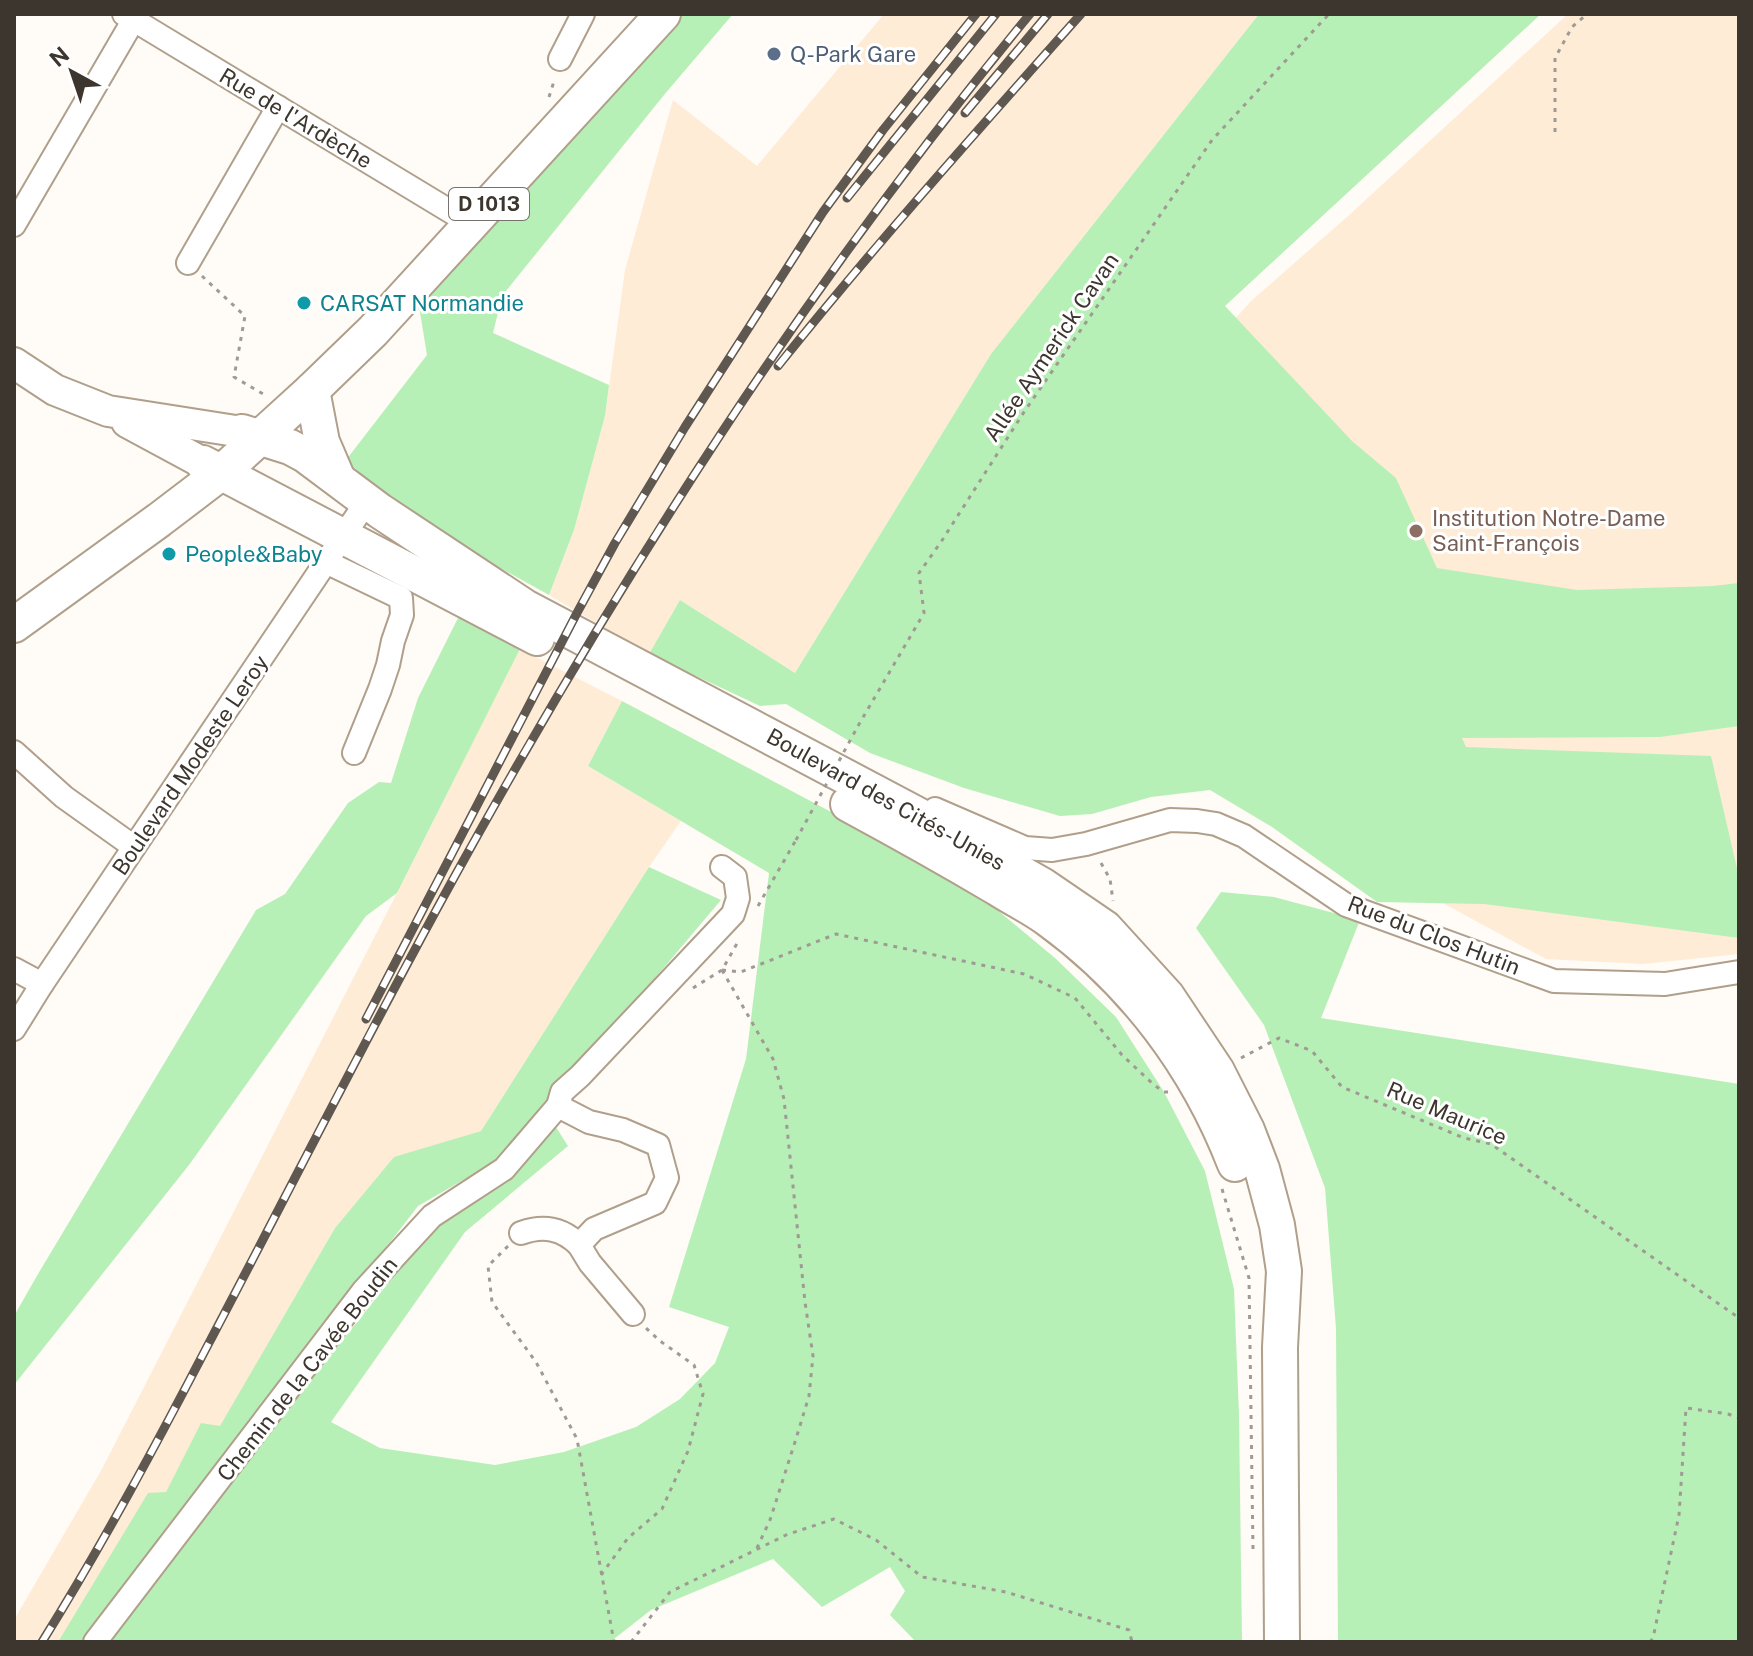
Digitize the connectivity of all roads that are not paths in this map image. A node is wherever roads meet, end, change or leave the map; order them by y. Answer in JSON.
{"nodes":[{"id":1,"x":583,"y":14,"type":"edge"},
{"id":2,"x":643,"y":14,"type":"edge"},
{"id":3,"x":663,"y":14,"type":"edge"},
{"id":4,"x":132,"y":16,"type":"edge"},
{"id":5,"x":560,"y":59,"type":"road end"},
{"id":6,"x":278,"y":107,"type":"junction"},
{"id":7,"x":458,"y":216,"type":"junction"},
{"id":8,"x":14,"y":225,"type":"edge"},
{"id":9,"x":188,"y":263,"type":"road end"},
{"id":10,"x":14,"y":363,"type":"edge"},
{"id":11,"x":312,"y":390,"type":"junction"},
{"id":12,"x":108,"y":411,"type":"junction"},
{"id":13,"x":251,"y":434,"type":"junction"},
{"id":14,"x":223,"y":473,"type":"junction"},
{"id":15,"x":338,"y":478,"type":"junction"},
{"id":16,"x":367,"y":501,"type":"junction"},
{"id":17,"x":161,"y":507,"type":"junction"},
{"id":18,"x":335,"y":550,"type":"junction"},
{"id":19,"x":14,"y":600,"type":"edge"},
{"id":20,"x":14,"y":625,"type":"edge"},
{"id":21,"x":790,"y":746,"type":"junction"},
{"id":22,"x":14,"y":752,"type":"edge"},
{"id":23,"x":354,"y":753,"type":"dead end"},
{"id":24,"x":134,"y":847,"type":"junction"},
{"id":25,"x":722,"y":867,"type":"dead end"},
{"id":26,"x":14,"y":969,"type":"edge"},
{"id":27,"x":1739,"y":972,"type":"edge"},
{"id":28,"x":42,"y":984,"type":"junction"},
{"id":29,"x":14,"y":1029,"type":"edge"},
{"id":30,"x":558,"y":1106,"type":"junction"},
{"id":31,"x":521,"y":1233,"type":"road end"},
{"id":32,"x":579,"y":1245,"type":"junction"},
{"id":33,"x":633,"y":1314,"type":"road end"},
{"id":34,"x":1280,"y":1347,"type":"junction"},
{"id":35,"x":95,"y":1642,"type":"edge"},
{"id":36,"x":1282,"y":1642,"type":"edge"}],
"edges":[{"from":1,"to":5,"type":"street"},
{"from":2,"to":7,"type":"main road","number":"D 1013"},
{"from":3,"to":11,"type":"main road","number":"D 1013"},
{"from":4,"to":6,"type":"street","name":"Rue de l'Ardèche"},
{"from":4,"to":8,"type":"street"},
{"from":6,"to":7,"type":"street","name":"Rue de l'Ardèche"},
{"from":6,"to":9,"type":"street"},
{"from":7,"to":13,"type":"main road","number":"D 1013"},
{"from":10,"to":12,"type":"main road"},
{"from":11,"to":13,"type":"main road","number":"D 1013"},
{"from":11,"to":15,"type":"main road"},
{"from":12,"to":13,"type":"main road"},
{"from":12,"to":14,"type":"main road"},
{"from":13,"to":14,"type":"main road","number":"D 1013"},
{"from":13,"to":15,"type":"main road","name":"Boulevard des Cités-Unies"},
{"from":14,"to":17,"type":"main road","number":"D 1013"},
{"from":14,"to":17,"type":"main road"},
{"from":14,"to":18,"type":"main road","name":"Boulevard des Cités-Unies"},
{"from":15,"to":16,"type":"main road","name":"Boulevard des Cités-Unies"},
{"from":16,"to":18,"type":"street","name":"Boulevard Modeste Leroy"},
{"from":16,"to":21,"type":"main road","name":"Boulevard des Cités-Unies"},
{"from":17,"to":19,"type":"main road","number":"D 1013"},
{"from":17,"to":20,"type":"main road","number":"D 1013"},
{"from":18,"to":23,"type":"street"},
{"from":18,"to":24,"type":"street","name":"Boulevard Modeste Leroy"},
{"from":18,"to":34,"type":"main road","name":"Boulevard des Cités-Unies"},
{"from":21,"to":27,"type":"street","name":"Rue du Clos Hutin"},
{"from":21,"to":34,"type":"main road","name":"Boulevard des Cités-Unies"},
{"from":22,"to":24,"type":"street"},
{"from":24,"to":28,"type":"street","name":"Boulevard Modeste Leroy"},
{"from":25,"to":30,"type":"street","name":"Chemin de la Cavée Boudin"},
{"from":26,"to":28,"type":"street"},
{"from":28,"to":29,"type":"street","name":"Boulevard Modeste Leroy"},
{"from":30,"to":32,"type":"street"},
{"from":30,"to":35,"type":"street","name":"Chemin de la Cavée Boudin"},
{"from":31,"to":32,"type":"street"},
{"from":32,"to":33,"type":"street"},
{"from":34,"to":36,"type":"main road","name":"Boulevard des Cités-Unies"}]}
